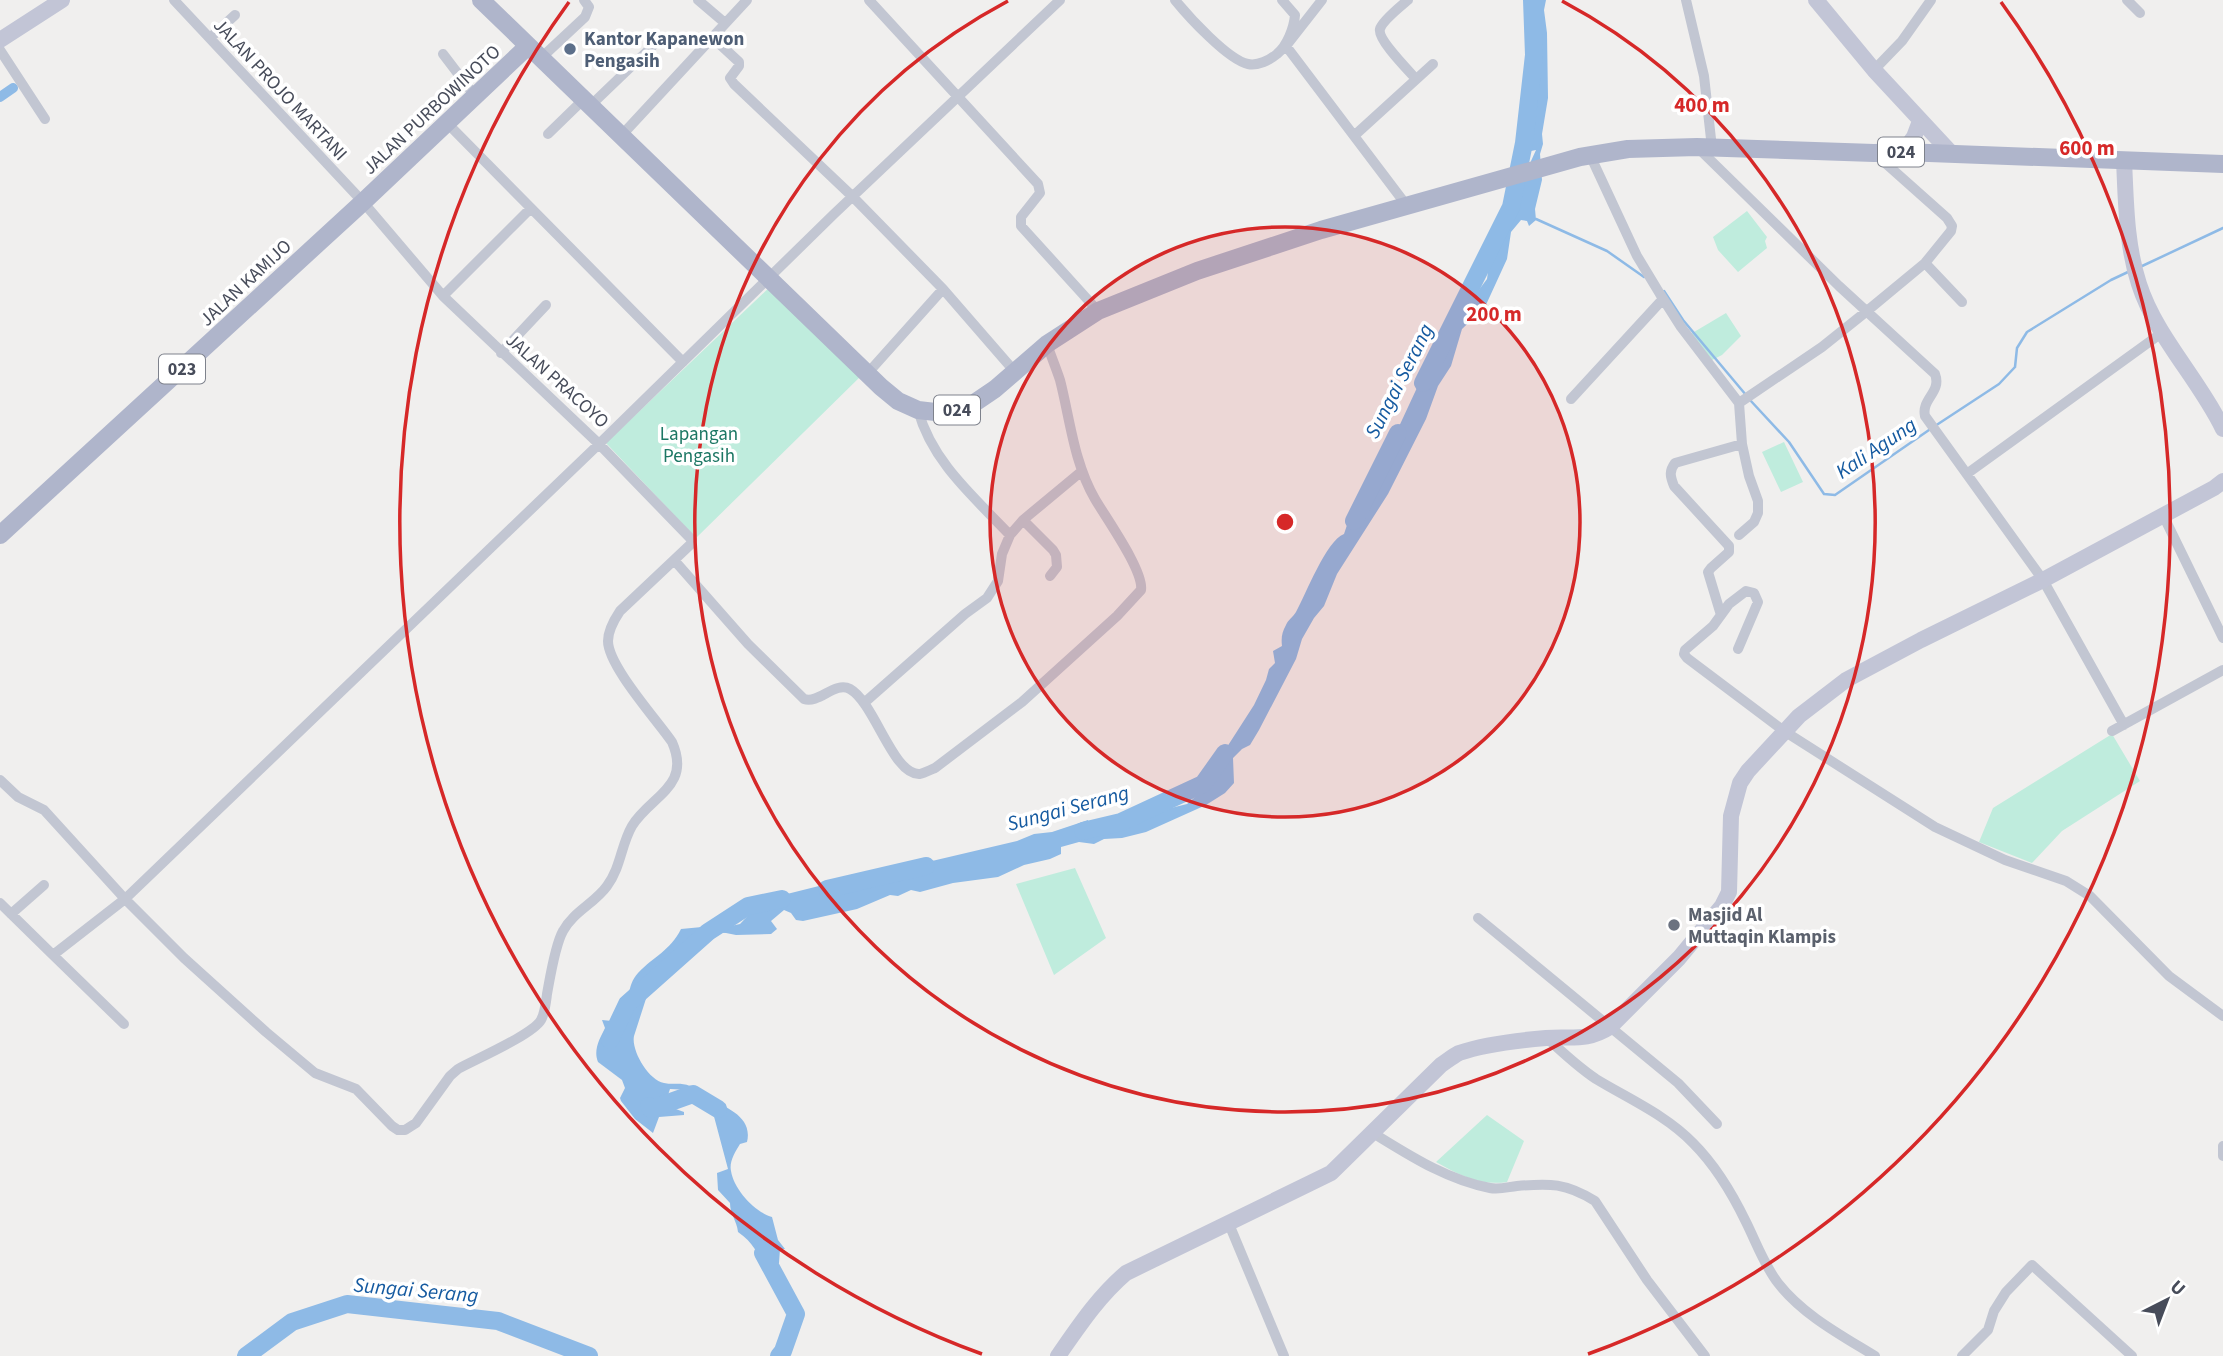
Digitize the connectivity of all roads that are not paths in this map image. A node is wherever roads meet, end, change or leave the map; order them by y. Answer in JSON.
{"nodes":[{"id":1,"x":62,"y":0,"type":"edge"},
{"id":2,"x":174,"y":0,"type":"edge"},
{"id":3,"x":481,"y":0,"type":"edge"},
{"id":4,"x":584,"y":0,"type":"edge"},
{"id":5,"x":698,"y":0,"type":"edge"},
{"id":6,"x":747,"y":0,"type":"edge"},
{"id":7,"x":869,"y":0,"type":"edge"},
{"id":8,"x":1060,"y":0,"type":"edge"},
{"id":9,"x":1175,"y":0,"type":"edge"},
{"id":10,"x":1282,"y":0,"type":"edge"},
{"id":11,"x":1322,"y":0,"type":"edge"},
{"id":12,"x":1686,"y":0,"type":"edge"},
{"id":13,"x":1816,"y":0,"type":"edge"},
{"id":14,"x":1931,"y":0,"type":"edge"},
{"id":15,"x":2127,"y":0,"type":"edge"},
{"id":16,"x":1402,"y":2,"type":"edge"},
{"id":17,"x":2140,"y":13,"type":"dead end"},
{"id":18,"x":235,"y":15,"type":"dead end"},
{"id":19,"x":725,"y":23,"type":"junction"},
{"id":20,"x":662,"y":37,"type":"dead end"},
{"id":21,"x":712,"y":37,"type":"junction"},
{"id":22,"x":210,"y":38,"type":"junction"},
{"id":23,"x":0,"y":40,"type":"edge"},
{"id":24,"x":1286,"y":46,"type":"junction"},
{"id":25,"x":0,"y":50,"type":"edge"},
{"id":26,"x":533,"y":53,"type":"junction"},
{"id":27,"x":443,"y":54,"type":"dead end"},
{"id":28,"x":1433,"y":64,"type":"dead end"},
{"id":29,"x":1874,"y":70,"type":"junction"},
{"id":30,"x":1416,"y":79,"type":"junction"},
{"id":31,"x":475,"y":96,"type":"junction"},
{"id":32,"x":958,"y":97,"type":"junction"},
{"id":33,"x":587,"y":103,"type":"junction"},
{"id":34,"x":45,"y":119,"type":"dead end"},
{"id":35,"x":1920,"y":121,"type":"junction"},
{"id":36,"x":447,"y":123,"type":"junction"},
{"id":37,"x":548,"y":134,"type":"dead end"},
{"id":38,"x":1355,"y":135,"type":"junction"},
{"id":39,"x":621,"y":136,"type":"junction"},
{"id":40,"x":1704,"y":148,"type":"junction"},
{"id":41,"x":1903,"y":152,"type":"junction"},
{"id":42,"x":1874,"y":153,"type":"junction"},
{"id":43,"x":1952,"y":154,"type":"junction"},
{"id":44,"x":1585,"y":156,"type":"junction"},
{"id":45,"x":2124,"y":160,"type":"junction"},
{"id":46,"x":2223,"y":164,"type":"edge"},
{"id":47,"x":853,"y":197,"type":"junction"},
{"id":48,"x":363,"y":202,"type":"junction"},
{"id":49,"x":1407,"y":206,"type":"junction"},
{"id":50,"x":531,"y":208,"type":"junction"},
{"id":51,"x":1925,"y":263,"type":"junction"},
{"id":52,"x":769,"y":279,"type":"junction"},
{"id":53,"x":943,"y":289,"type":"junction"},
{"id":54,"x":443,"y":296,"type":"junction"},
{"id":55,"x":1661,"y":297,"type":"junction"},
{"id":56,"x":1962,"y":302,"type":"dead end"},
{"id":57,"x":546,"y":305,"type":"dead end"},
{"id":58,"x":1098,"y":311,"type":"junction"},
{"id":59,"x":1867,"y":311,"type":"junction"},
{"id":60,"x":2163,"y":332,"type":"junction"},
{"id":61,"x":1047,"y":344,"type":"junction"},
{"id":62,"x":501,"y":353,"type":"junction"},
{"id":63,"x":683,"y":362,"type":"junction"},
{"id":64,"x":1015,"y":372,"type":"junction"},
{"id":65,"x":867,"y":374,"type":"junction"},
{"id":66,"x":1571,"y":399,"type":"dead end"},
{"id":67,"x":1741,"y":402,"type":"junction"},
{"id":68,"x":918,"y":410,"type":"junction"},
{"id":69,"x":2223,"y":429,"type":"edge"},
{"id":70,"x":598,"y":444,"type":"junction"},
{"id":71,"x":1742,"y":444,"type":"junction"},
{"id":72,"x":1082,"y":471,"type":"junction"},
{"id":73,"x":1968,"y":473,"type":"junction"},
{"id":74,"x":2223,"y":481,"type":"edge"},
{"id":75,"x":2163,"y":515,"type":"junction"},
{"id":76,"x":1023,"y":520,"type":"junction"},
{"id":77,"x":0,"y":535,"type":"edge"},
{"id":78,"x":1010,"y":535,"type":"junction"},
{"id":79,"x":1739,"y":536,"type":"dead end"},
{"id":80,"x":674,"y":560,"type":"junction"},
{"id":81,"x":1050,"y":576,"type":"dead end"},
{"id":82,"x":2043,"y":580,"type":"junction"},
{"id":83,"x":1721,"y":615,"type":"junction"},
{"id":84,"x":2223,"y":638,"type":"edge"},
{"id":85,"x":1738,"y":649,"type":"dead end"},
{"id":86,"x":2223,"y":670,"type":"edge"},
{"id":87,"x":864,"y":703,"type":"junction"},
{"id":88,"x":2124,"y":724,"type":"junction"},
{"id":89,"x":1784,"y":731,"type":"junction"},
{"id":90,"x":2112,"y":731,"type":"dead end"},
{"id":91,"x":0,"y":780,"type":"edge"},
{"id":92,"x":44,"y":885,"type":"dead end"},
{"id":93,"x":125,"y":899,"type":"junction"},
{"id":94,"x":0,"y":903,"type":"edge"},
{"id":95,"x":11,"y":914,"type":"junction"},
{"id":96,"x":1478,"y":918,"type":"dead end"},
{"id":97,"x":53,"y":955,"type":"junction"},
{"id":98,"x":2223,"y":1016,"type":"edge"},
{"id":99,"x":124,"y":1024,"type":"dead end"},
{"id":100,"x":1610,"y":1027,"type":"junction"},
{"id":101,"x":1547,"y":1038,"type":"junction"},
{"id":102,"x":1717,"y":1124,"type":"dead end"},
{"id":103,"x":1373,"y":1133,"type":"junction"},
{"id":104,"x":2223,"y":1146,"type":"edge"},
{"id":105,"x":2223,"y":1156,"type":"edge"},
{"id":106,"x":1229,"y":1224,"type":"junction"},
{"id":107,"x":1058,"y":1356,"type":"edge"},
{"id":108,"x":1284,"y":1356,"type":"edge"},
{"id":109,"x":1705,"y":1356,"type":"edge"},
{"id":110,"x":1875,"y":1356,"type":"edge"},
{"id":111,"x":1962,"y":1356,"type":"edge"},
{"id":112,"x":2132,"y":1356,"type":"edge"}],
"edges":[{"from":1,"to":23,"type":"street"},
{"from":2,"to":22,"type":"street","name":"JALAN PROJO MARTANI"},
{"from":3,"to":26,"type":"main road"},
{"from":4,"to":26,"type":"street"},
{"from":5,"to":19,"type":"street"},
{"from":6,"to":19,"type":"street"},
{"from":7,"to":32,"type":"street"},
{"from":8,"to":32,"type":"street","name":"JALAN PRACOYO"},
{"from":9,"to":24,"type":"street"},
{"from":10,"to":24,"type":"street"},
{"from":11,"to":24,"type":"street"},
{"from":12,"to":40,"type":"street"},
{"from":13,"to":29,"type":"street"},
{"from":14,"to":29,"type":"street"},
{"from":15,"to":17,"type":"street"},
{"from":16,"to":30,"type":"street"},
{"from":18,"to":22,"type":"street"},
{"from":19,"to":21,"type":"street"},
{"from":20,"to":33,"type":"street"},
{"from":21,"to":39,"type":"street"},
{"from":21,"to":47,"type":"street"},
{"from":22,"to":48,"type":"street","name":"JALAN PROJO MARTANI"},
{"from":24,"to":38,"type":"street"},
{"from":25,"to":34,"type":"street"},
{"from":26,"to":31,"type":"main road","name":"JALAN PURBOWINOTO","number":"023"},
{"from":26,"to":33,"type":"main road","number":"024"},
{"from":27,"to":31,"type":"street"},
{"from":28,"to":30,"type":"street"},
{"from":29,"to":35,"type":"street"},
{"from":30,"to":38,"type":"street"},
{"from":31,"to":36,"type":"main road","name":"JALAN PURBOWINOTO","number":"023"},
{"from":32,"to":47,"type":"street","name":"JALAN PRACOYO"},
{"from":32,"to":58,"type":"street"},
{"from":33,"to":37,"type":"street"},
{"from":33,"to":39,"type":"main road","number":"024"},
{"from":35,"to":41,"type":"street"},
{"from":35,"to":43,"type":"street"},
{"from":36,"to":48,"type":"main road","name":"JALAN PURBOWINOTO","number":"023"},
{"from":36,"to":50,"type":"street"},
{"from":38,"to":49,"type":"street"},
{"from":39,"to":52,"type":"main road","number":"024"},
{"from":40,"to":42,"type":"main road","number":"024"},
{"from":40,"to":44,"type":"main road","number":"024"},
{"from":40,"to":59,"type":"street"},
{"from":41,"to":42,"type":"main road","number":"024"},
{"from":41,"to":43,"type":"main road","number":"024"},
{"from":42,"to":51,"type":"street"},
{"from":43,"to":45,"type":"main road","number":"024"},
{"from":44,"to":49,"type":"main road","number":"024"},
{"from":44,"to":55,"type":"street"},
{"from":45,"to":46,"type":"main road","number":"024"},
{"from":45,"to":60,"type":"street"},
{"from":47,"to":52,"type":"street","name":"JALAN PRACOYO"},
{"from":47,"to":53,"type":"street"},
{"from":48,"to":54,"type":"street","name":"JALAN PRACOYO"},
{"from":48,"to":77,"type":"main road","name":"JALAN KAMIJO","number":"023"},
{"from":49,"to":58,"type":"main road","number":"024"},
{"from":50,"to":54,"type":"street"},
{"from":50,"to":63,"type":"street"},
{"from":51,"to":56,"type":"street"},
{"from":51,"to":59,"type":"street"},
{"from":52,"to":63,"type":"street","name":"JALAN PRACOYO"},
{"from":52,"to":65,"type":"main road","number":"024"},
{"from":53,"to":64,"type":"street"},
{"from":53,"to":65,"type":"street"},
{"from":54,"to":62,"type":"street","name":"JALAN PRACOYO"},
{"from":55,"to":66,"type":"street"},
{"from":55,"to":67,"type":"street"},
{"from":57,"to":62,"type":"street"},
{"from":58,"to":61,"type":"main road","number":"024"},
{"from":59,"to":67,"type":"street"},
{"from":59,"to":73,"type":"street"},
{"from":60,"to":69,"type":"street"},
{"from":60,"to":73,"type":"street"},
{"from":61,"to":64,"type":"main road","number":"024"},
{"from":61,"to":72,"type":"street"},
{"from":62,"to":70,"type":"street","name":"JALAN PRACOYO"},
{"from":63,"to":70,"type":"street","name":"JALAN PRACOYO"},
{"from":64,"to":68,"type":"main road","number":"024"},
{"from":65,"to":68,"type":"main road","number":"024"},
{"from":67,"to":71,"type":"street"},
{"from":68,"to":78,"type":"street"},
{"from":70,"to":80,"type":"street"},
{"from":70,"to":93,"type":"street"},
{"from":71,"to":79,"type":"street"},
{"from":71,"to":83,"type":"street"},
{"from":72,"to":76,"type":"street"},
{"from":72,"to":87,"type":"street"},
{"from":73,"to":82,"type":"street"},
{"from":74,"to":75,"type":"street"},
{"from":75,"to":82,"type":"street"},
{"from":75,"to":84,"type":"street"},
{"from":76,"to":78,"type":"street"},
{"from":76,"to":81,"type":"street"},
{"from":78,"to":87,"type":"street"},
{"from":80,"to":87,"type":"street"},
{"from":80,"to":93,"type":"street"},
{"from":82,"to":88,"type":"street"},
{"from":82,"to":89,"type":"street"},
{"from":83,"to":85,"type":"street"},
{"from":83,"to":89,"type":"street"},
{"from":86,"to":88,"type":"street"},
{"from":88,"to":90,"type":"street"},
{"from":89,"to":98,"type":"street"},
{"from":89,"to":100,"type":"street"},
{"from":91,"to":93,"type":"street"},
{"from":92,"to":95,"type":"street"},
{"from":93,"to":97,"type":"street"},
{"from":94,"to":95,"type":"street"},
{"from":95,"to":97,"type":"street"},
{"from":96,"to":100,"type":"street"},
{"from":97,"to":99,"type":"street"},
{"from":100,"to":101,"type":"street"},
{"from":100,"to":102,"type":"street"},
{"from":101,"to":103,"type":"street"},
{"from":101,"to":110,"type":"street"},
{"from":103,"to":106,"type":"street"},
{"from":103,"to":109,"type":"street"},
{"from":104,"to":105,"type":"street"},
{"from":106,"to":107,"type":"street"},
{"from":106,"to":108,"type":"street"},
{"from":111,"to":112,"type":"street"}]}
